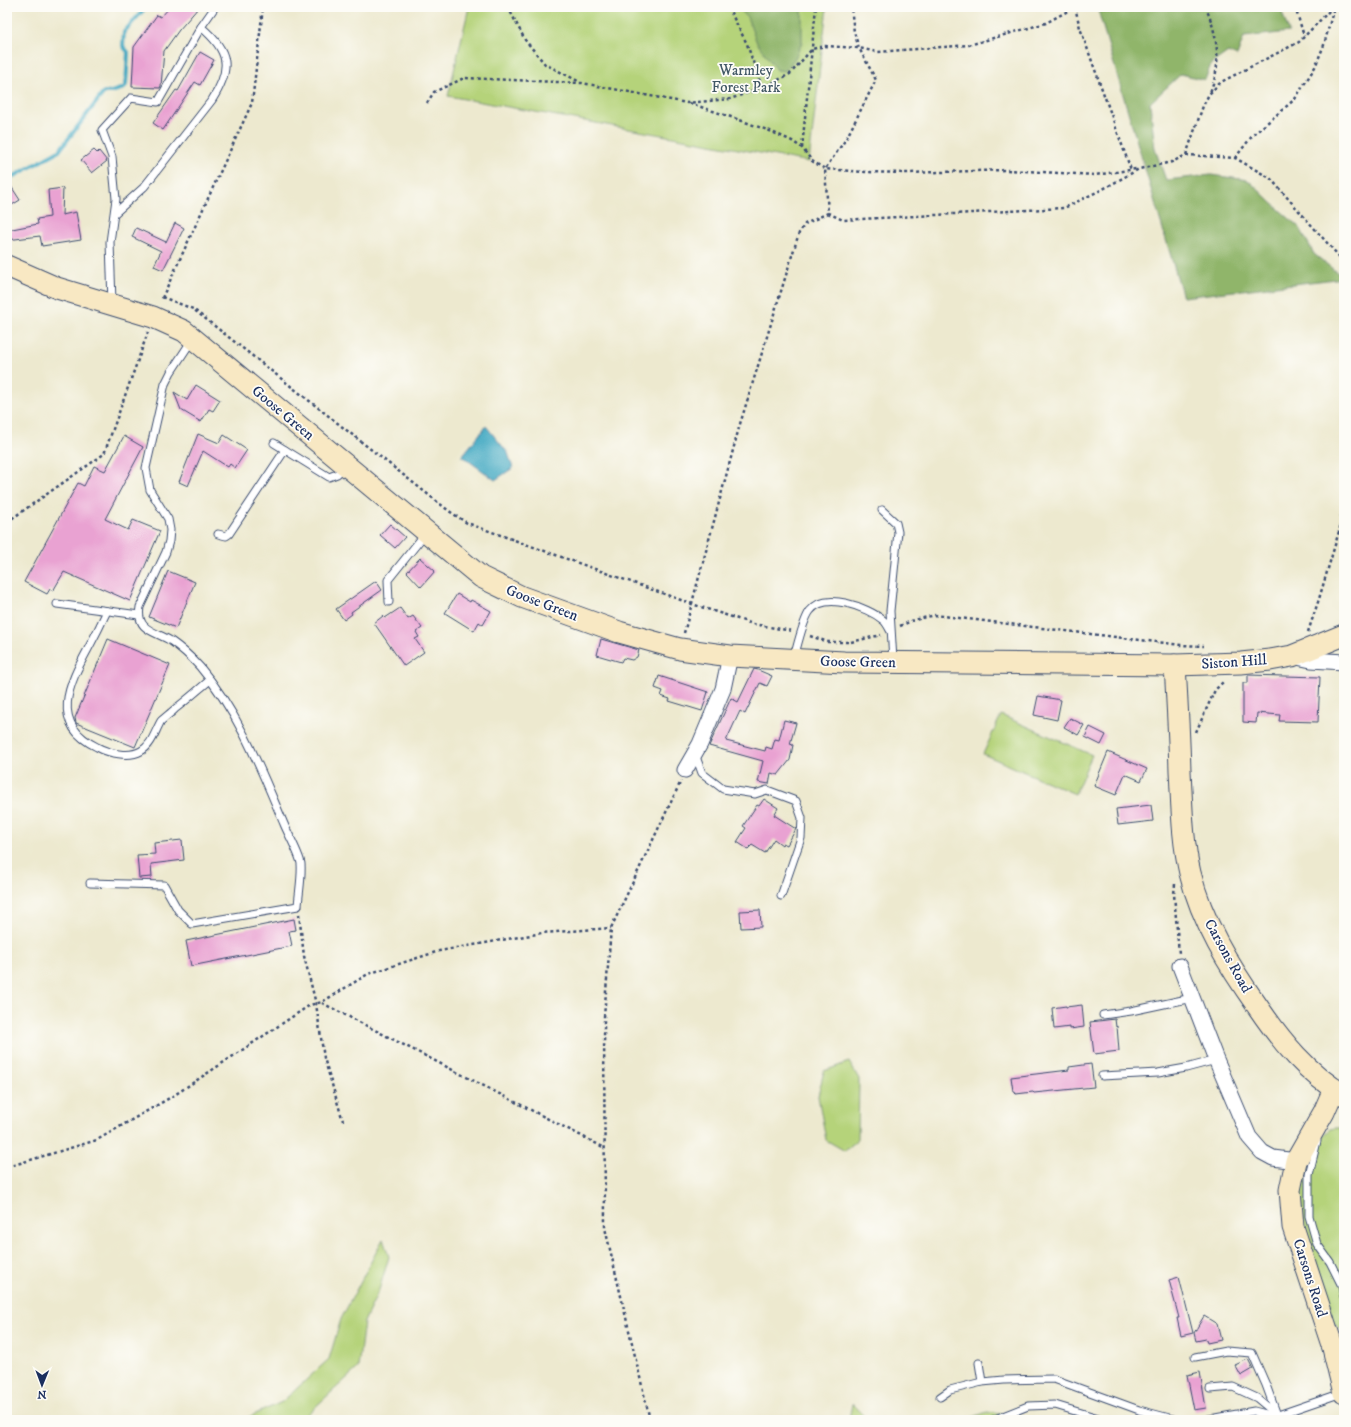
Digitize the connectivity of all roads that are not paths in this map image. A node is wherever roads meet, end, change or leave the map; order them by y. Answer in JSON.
{"nodes":[{"id":1,"x":215,"y":7,"type":"edge"},
{"id":2,"x":201,"y":27,"type":"junction"},
{"id":3,"x":114,"y":214,"type":"junction"},
{"id":4,"x":7,"y":266,"type":"edge"},
{"id":5,"x":112,"y":305,"type":"junction"},
{"id":6,"x":193,"y":338,"type":"junction"},
{"id":7,"x":274,"y":443,"type":"dead end"},
{"id":8,"x":285,"y":450,"type":"junction"},
{"id":9,"x":346,"y":465,"type":"junction"},
{"id":10,"x":882,"y":510,"type":"dead end"},
{"id":11,"x":426,"y":532,"type":"junction"},
{"id":12,"x":218,"y":534,"type":"dead end"},
{"id":13,"x":389,"y":602,"type":"dead end"},
{"id":14,"x":57,"y":604,"type":"dead end"},
{"id":15,"x":107,"y":611,"type":"junction"},
{"id":16,"x":139,"y":615,"type":"junction"},
{"id":17,"x":891,"y":632,"type":"junction"},
{"id":18,"x":1344,"y":636,"type":"edge"},
{"id":19,"x":730,"y":656,"type":"junction"},
{"id":20,"x":1292,"y":656,"type":"junction"},
{"id":21,"x":794,"y":660,"type":"junction"},
{"id":22,"x":893,"y":662,"type":"junction"},
{"id":23,"x":1344,"y":662,"type":"edge"},
{"id":24,"x":1175,"y":665,"type":"junction"},
{"id":25,"x":210,"y":680,"type":"junction"},
{"id":26,"x":695,"y":753,"type":"junction"},
{"id":27,"x":685,"y":770,"type":"road end"},
{"id":28,"x":90,"y":883,"type":"dead end"},
{"id":29,"x":781,"y":896,"type":"dead end"},
{"id":30,"x":1180,"y":966,"type":"road end"},
{"id":31,"x":1192,"y":998,"type":"junction"},
{"id":32,"x":1103,"y":1015,"type":"dead end"},
{"id":33,"x":1216,"y":1060,"type":"junction"},
{"id":34,"x":1102,"y":1076,"type":"dead end"},
{"id":35,"x":1339,"y":1092,"type":"edge"},
{"id":36,"x":1324,"y":1112,"type":"junction"},
{"id":37,"x":1296,"y":1161,"type":"junction"},
{"id":38,"x":1344,"y":1298,"type":"edge"},
{"id":39,"x":1195,"y":1357,"type":"dead end"},
{"id":40,"x":1340,"y":1360,"type":"edge"},
{"id":41,"x":980,"y":1363,"type":"dead end"},
{"id":42,"x":982,"y":1382,"type":"junction"},
{"id":43,"x":1210,"y":1389,"type":"dead end"},
{"id":44,"x":1344,"y":1393,"type":"edge"},
{"id":45,"x":940,"y":1397,"type":"dead end"},
{"id":46,"x":1276,"y":1416,"type":"junction"},
{"id":47,"x":993,"y":1420,"type":"edge"},
{"id":48,"x":1101,"y":1420,"type":"edge"},
{"id":49,"x":1105,"y":1420,"type":"edge"},
{"id":50,"x":1177,"y":1420,"type":"edge"},
{"id":51,"x":1204,"y":1420,"type":"edge"},
{"id":52,"x":1248,"y":1420,"type":"edge"}],
"edges":[{"from":1,"to":2,"type":"lane"},
{"from":2,"to":3,"type":"lane"},
{"from":2,"to":3,"type":"lane"},
{"from":3,"to":5,"type":"lane"},
{"from":4,"to":5,"type":"street","name":"Goose Green"},
{"from":5,"to":6,"type":"street","name":"Goose Green"},
{"from":6,"to":9,"type":"street","name":"Goose Green"},
{"from":6,"to":16,"type":"lane"},
{"from":7,"to":8,"type":"lane"},
{"from":8,"to":9,"type":"lane"},
{"from":8,"to":12,"type":"lane"},
{"from":9,"to":11,"type":"street","name":"Goose Green"},
{"from":10,"to":17,"type":"lane"},
{"from":11,"to":13,"type":"lane"},
{"from":11,"to":19,"type":"street","name":"Goose Green"},
{"from":14,"to":15,"type":"lane"},
{"from":15,"to":16,"type":"lane"},
{"from":15,"to":25,"type":"lane"},
{"from":16,"to":25,"type":"lane"},
{"from":17,"to":21,"type":"lane"},
{"from":17,"to":22,"type":"lane"},
{"from":18,"to":20,"type":"street","name":"Siston Hill"},
{"from":19,"to":21,"type":"street","name":"Goose Green"},
{"from":19,"to":26,"type":"street"},
{"from":20,"to":23,"type":"street","name":"Siston Hill"},
{"from":20,"to":24,"type":"street","name":"Siston Hill"},
{"from":21,"to":22,"type":"street","name":"Goose Green"},
{"from":22,"to":24,"type":"street","name":"Goose Green"},
{"from":24,"to":35,"type":"street","name":"Carsons Road"},
{"from":25,"to":28,"type":"lane"},
{"from":26,"to":27,"type":"street"},
{"from":26,"to":29,"type":"lane"},
{"from":30,"to":31,"type":"street"},
{"from":31,"to":32,"type":"lane"},
{"from":31,"to":33,"type":"street"},
{"from":33,"to":34,"type":"lane"},
{"from":33,"to":37,"type":"street"},
{"from":35,"to":36,"type":"street","name":"Carsons Road"},
{"from":36,"to":37,"type":"street","name":"Carsons Road"},
{"from":36,"to":38,"type":"lane"},
{"from":37,"to":40,"type":"street","name":"Carsons Road"},
{"from":39,"to":46,"type":"lane"},
{"from":40,"to":44,"type":"street","name":"Carsons Road"},
{"from":41,"to":42,"type":"lane"},
{"from":42,"to":45,"type":"lane"},
{"from":42,"to":50,"type":"lane"},
{"from":43,"to":46,"type":"lane"},
{"from":44,"to":46,"type":"lane"},
{"from":46,"to":51,"type":"lane"},
{"from":46,"to":52,"type":"lane"},
{"from":47,"to":48,"type":"lane"},
{"from":48,"to":49,"type":"lane"}]}
